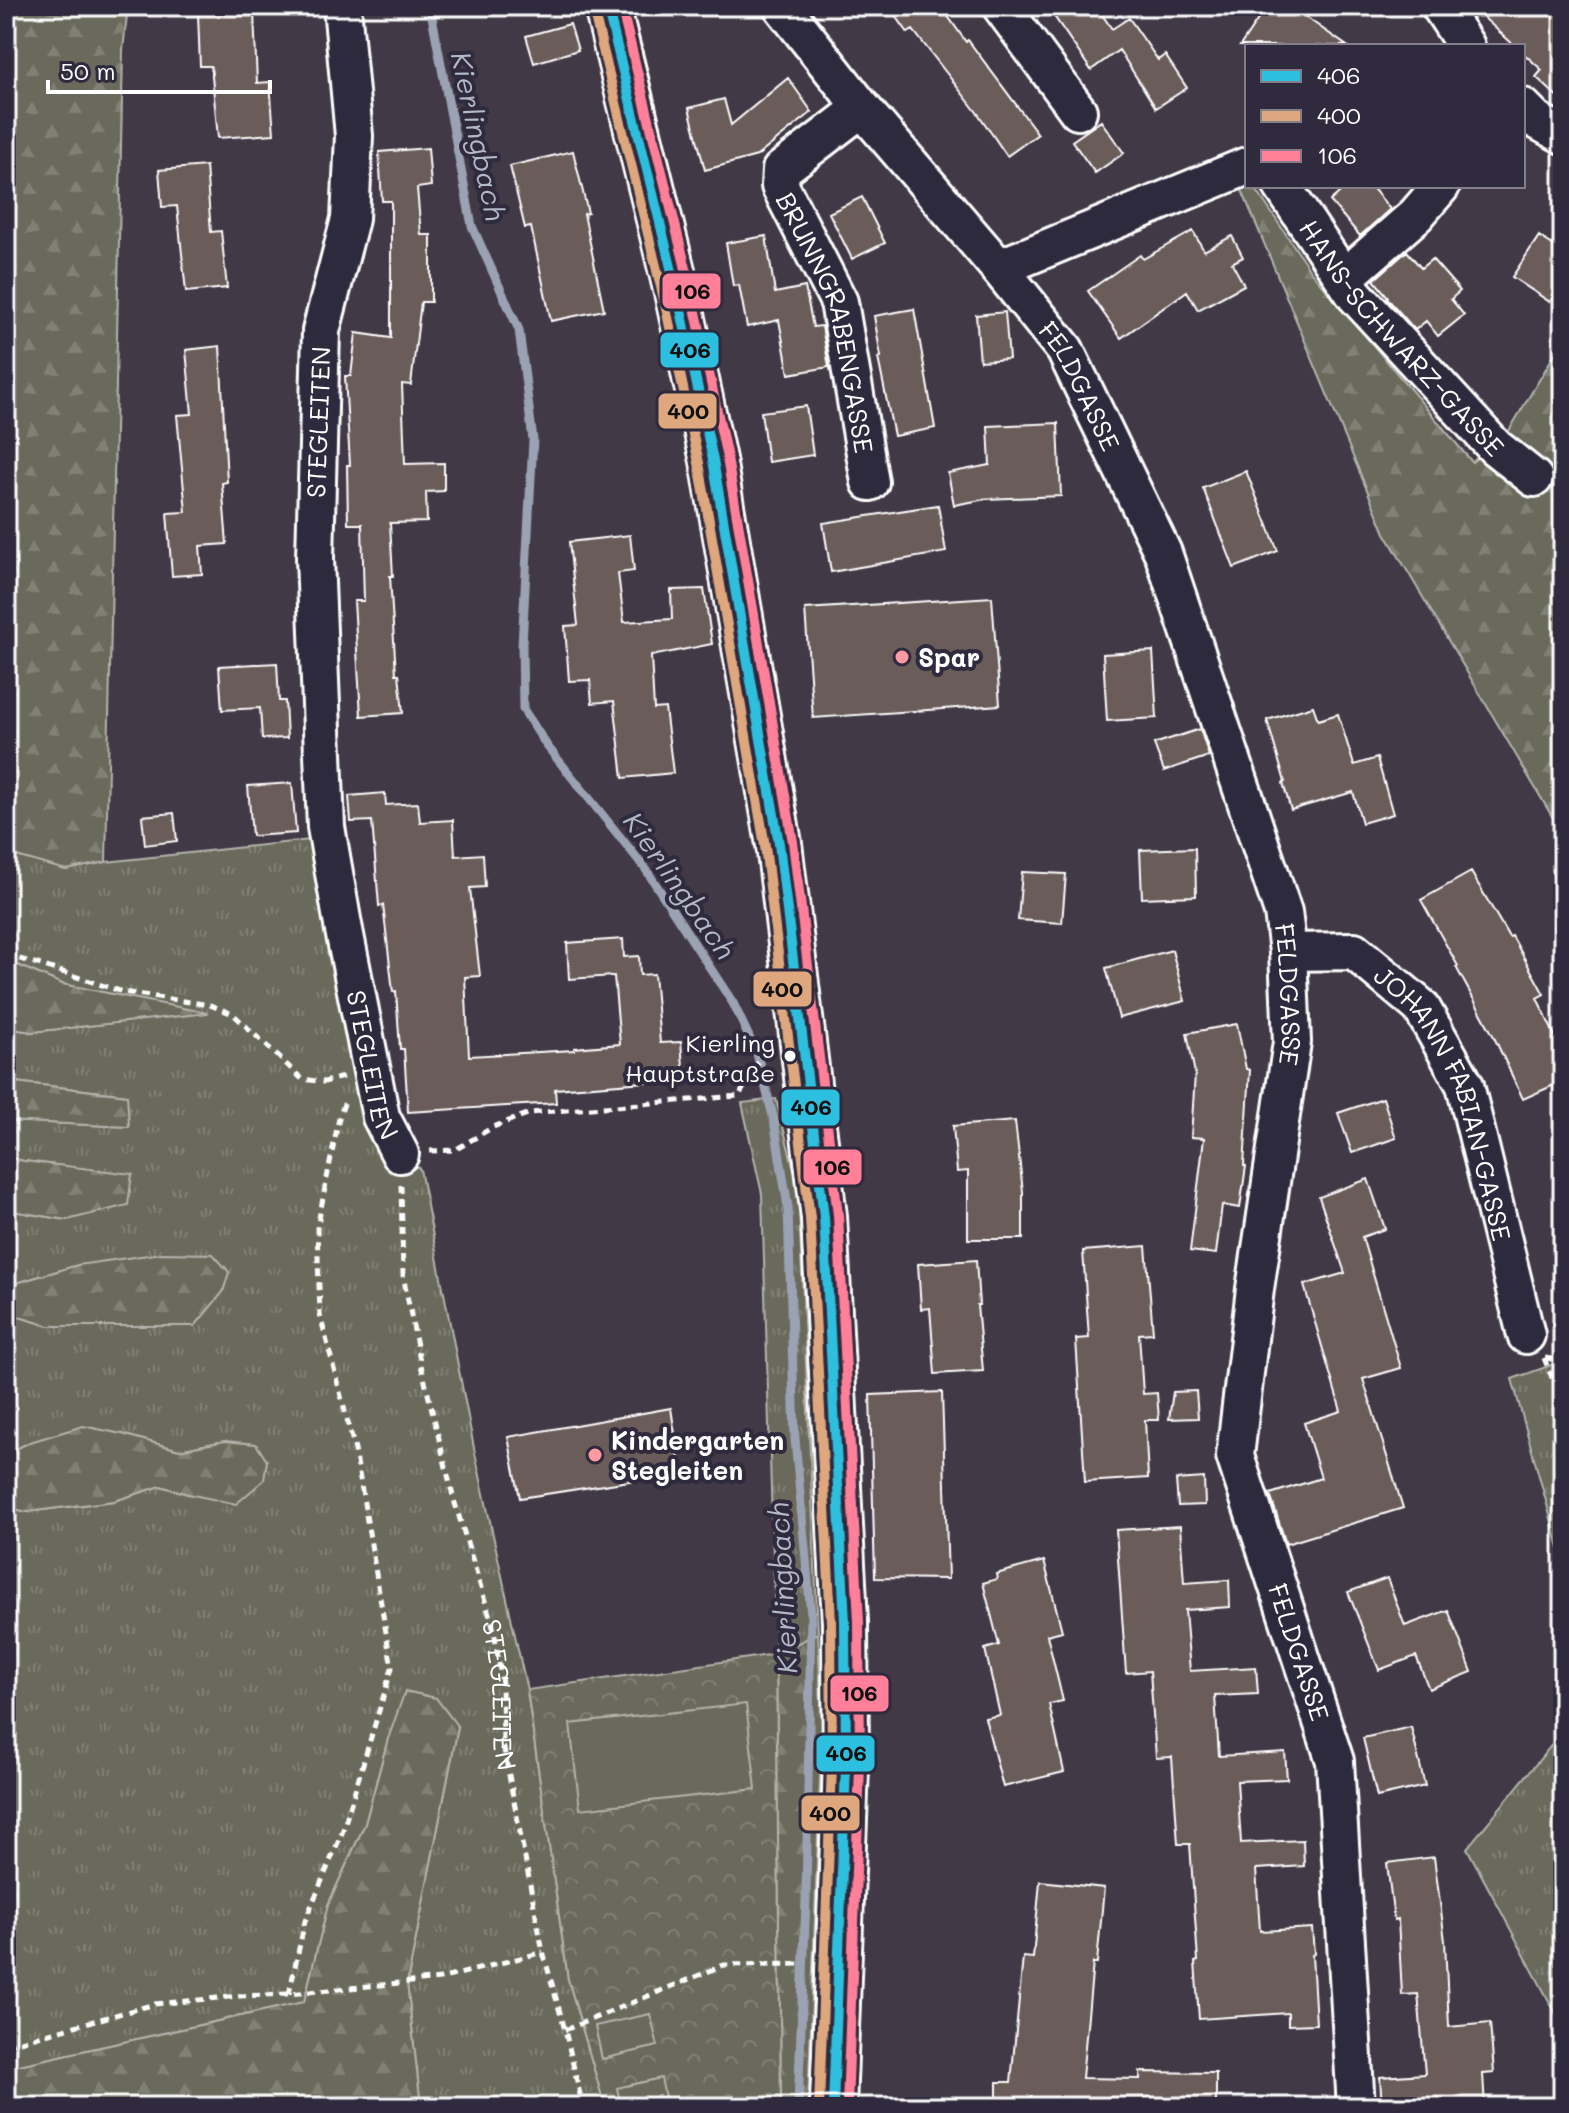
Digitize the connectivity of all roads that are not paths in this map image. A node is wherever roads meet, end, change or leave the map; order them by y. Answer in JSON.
{"nodes":[{"id":1,"x":342,"y":6,"type":"edge"},
{"id":2,"x":607,"y":6,"type":"edge"},
{"id":3,"x":782,"y":6,"type":"edge"},
{"id":4,"x":1001,"y":6,"type":"edge"},
{"id":5,"x":1440,"y":6,"type":"edge"},
{"id":6,"x":1465,"y":44,"type":"edge"},
{"id":7,"x":862,"y":108,"type":"junction"},
{"id":8,"x":1525,"y":109,"type":"edge"},
{"id":9,"x":1078,"y":111,"type":"dead end"},
{"id":10,"x":1563,"y":135,"type":"edge"},
{"id":11,"x":1245,"y":167,"type":"edge"},
{"id":12,"x":1283,"y":188,"type":"edge"},
{"id":13,"x":1439,"y":188,"type":"edge"},
{"id":14,"x":999,"y":268,"type":"junction"},
{"id":15,"x":1344,"y":278,"type":"junction"},
{"id":16,"x":1534,"y":478,"type":"dead end"},
{"id":17,"x":870,"y":482,"type":"dead end"},
{"id":18,"x":1288,"y":952,"type":"junction"},
{"id":19,"x":400,"y":1154,"type":"road end"},
{"id":20,"x":1535,"y":1346,"type":"road end"},
{"id":21,"x":833,"y":2107,"type":"edge"},
{"id":22,"x":1356,"y":2107,"type":"edge"}],
"edges":[{"from":1,"to":19,"type":"street","name":"STEGLEITEN"},
{"from":2,"to":21,"type":"main road"},
{"from":3,"to":7,"type":"street","name":"FELDGASSE"},
{"from":4,"to":9,"type":"street"},
{"from":5,"to":6,"type":"street"},
{"from":7,"to":14,"type":"street","name":"FELDGASSE"},
{"from":7,"to":17,"type":"street","name":"BRUNNGRABENGASSE"},
{"from":8,"to":10,"type":"street"},
{"from":11,"to":14,"type":"street"},
{"from":12,"to":15,"type":"street","name":"HANS-SCHWARZ-GASSE"},
{"from":13,"to":15,"type":"street"},
{"from":14,"to":18,"type":"street","name":"FELDGASSE"},
{"from":15,"to":16,"type":"street","name":"HANS-SCHWARZ-GASSE"},
{"from":18,"to":20,"type":"street","name":"JOHANN FABIAN-GASSE"},
{"from":18,"to":22,"type":"street","name":"FELDGASSE"}]}
